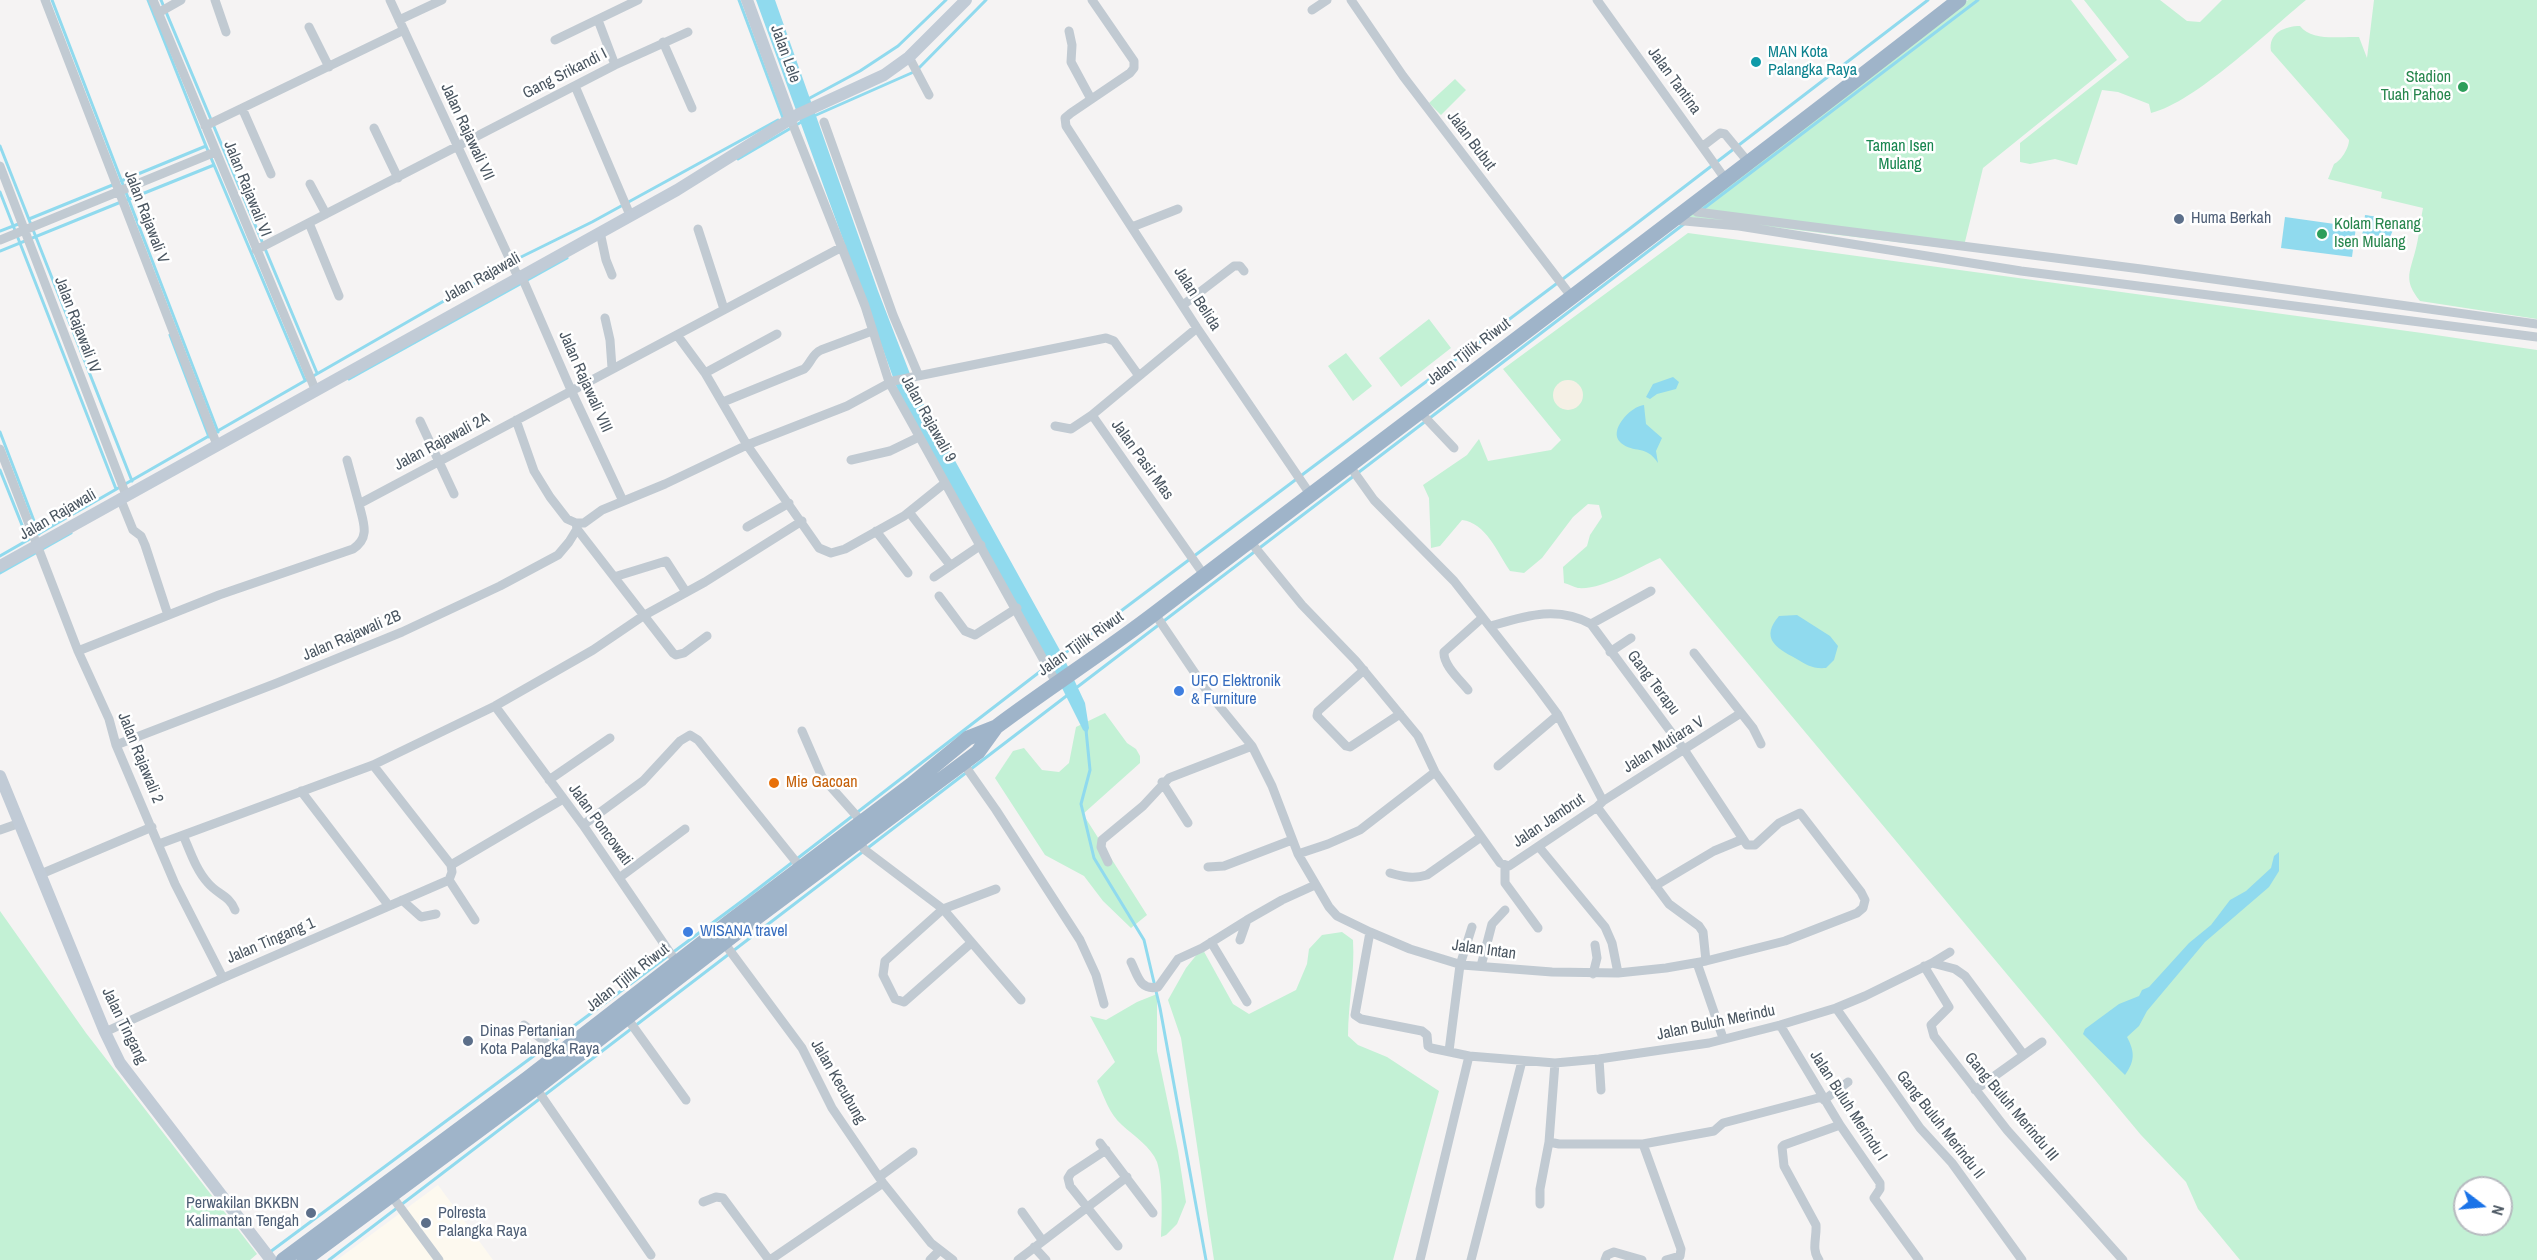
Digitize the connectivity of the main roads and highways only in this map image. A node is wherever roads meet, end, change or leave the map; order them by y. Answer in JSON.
{"nodes":[{"id":1,"x":747,"y":0,"type":"edge"},
{"id":2,"x":966,"y":0,"type":"edge"},
{"id":3,"x":1959,"y":0,"type":"edge"},
{"id":4,"x":794,"y":118,"type":"junction"},
{"id":5,"x":0,"y":566,"type":"edge"},
{"id":6,"x":996,"y":727,"type":"junction"},
{"id":7,"x":0,"y":777,"type":"edge"},
{"id":8,"x":721,"y":938,"type":"junction"},
{"id":9,"x":386,"y":1194,"type":"junction"},
{"id":10,"x":271,"y":1260,"type":"edge"},
{"id":11,"x":283,"y":1260,"type":"edge"},
{"id":12,"x":304,"y":1260,"type":"edge"}],
"edges":[{"from":1,"to":4,"type":"main road","name":"Jalan Lele"},
{"from":2,"to":4,"type":"main road","name":"Jalan Rajawali"},
{"from":3,"to":6,"type":"highway","name":"Jalan Tjilik Riwut"},
{"from":4,"to":5,"type":"main road","name":"Jalan Rajawali"},
{"from":6,"to":8,"type":"highway","name":"Jalan Tjilik Riwut"},
{"from":6,"to":8,"type":"highway","name":"Jalan Tjilik Riwut"},
{"from":7,"to":10,"type":"main road","name":"Jalan Tingang"},
{"from":8,"to":9,"type":"highway","name":"Jalan Tjilik Riwut"},
{"from":8,"to":9,"type":"highway","name":"Jalan Tjilik Riwut"},
{"from":9,"to":11,"type":"highway","name":"Jalan Tjilik Riwut"},
{"from":9,"to":12,"type":"highway","name":"Jalan Tjilik Riwut"}]}
